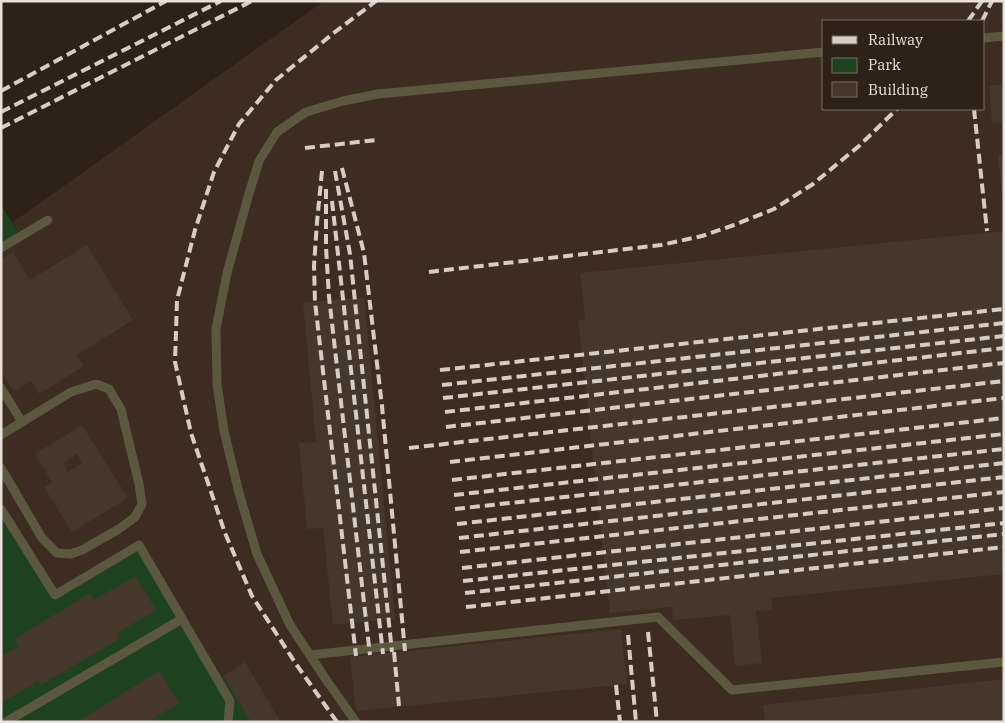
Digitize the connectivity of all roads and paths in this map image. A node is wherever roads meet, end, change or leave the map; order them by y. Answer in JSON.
{"nodes":[{"id":1,"x":1004,"y":36,"type":"edge"},
{"id":2,"x":985,"y":38,"type":"edge"},
{"id":3,"x":822,"y":52,"type":"edge"},
{"id":4,"x":48,"y":220,"type":"dead end"},
{"id":5,"x":1,"y":248,"type":"edge"},
{"id":6,"x":1,"y":388,"type":"edge"},
{"id":7,"x":22,"y":422,"type":"junction"},
{"id":8,"x":1,"y":435,"type":"edge"},
{"id":9,"x":1,"y":468,"type":"edge"},
{"id":10,"x":1,"y":509,"type":"edge"},
{"id":11,"x":182,"y":619,"type":"junction"},
{"id":12,"x":310,"y":655,"type":"junction"},
{"id":13,"x":1004,"y":662,"type":"edge"},
{"id":14,"x":6,"y":722,"type":"edge"},
{"id":15,"x":228,"y":722,"type":"edge"},
{"id":16,"x":356,"y":722,"type":"edge"}],
"edges":[{"from":1,"to":2,"type":"lane"},
{"from":3,"to":12,"type":"lane"},
{"from":4,"to":5,"type":"lane"},
{"from":6,"to":7,"type":"lane"},
{"from":7,"to":8,"type":"lane"},
{"from":7,"to":9,"type":"lane"},
{"from":10,"to":11,"type":"lane"},
{"from":11,"to":14,"type":"lane"},
{"from":11,"to":15,"type":"lane"},
{"from":12,"to":13,"type":"lane"},
{"from":12,"to":16,"type":"lane"}]}
